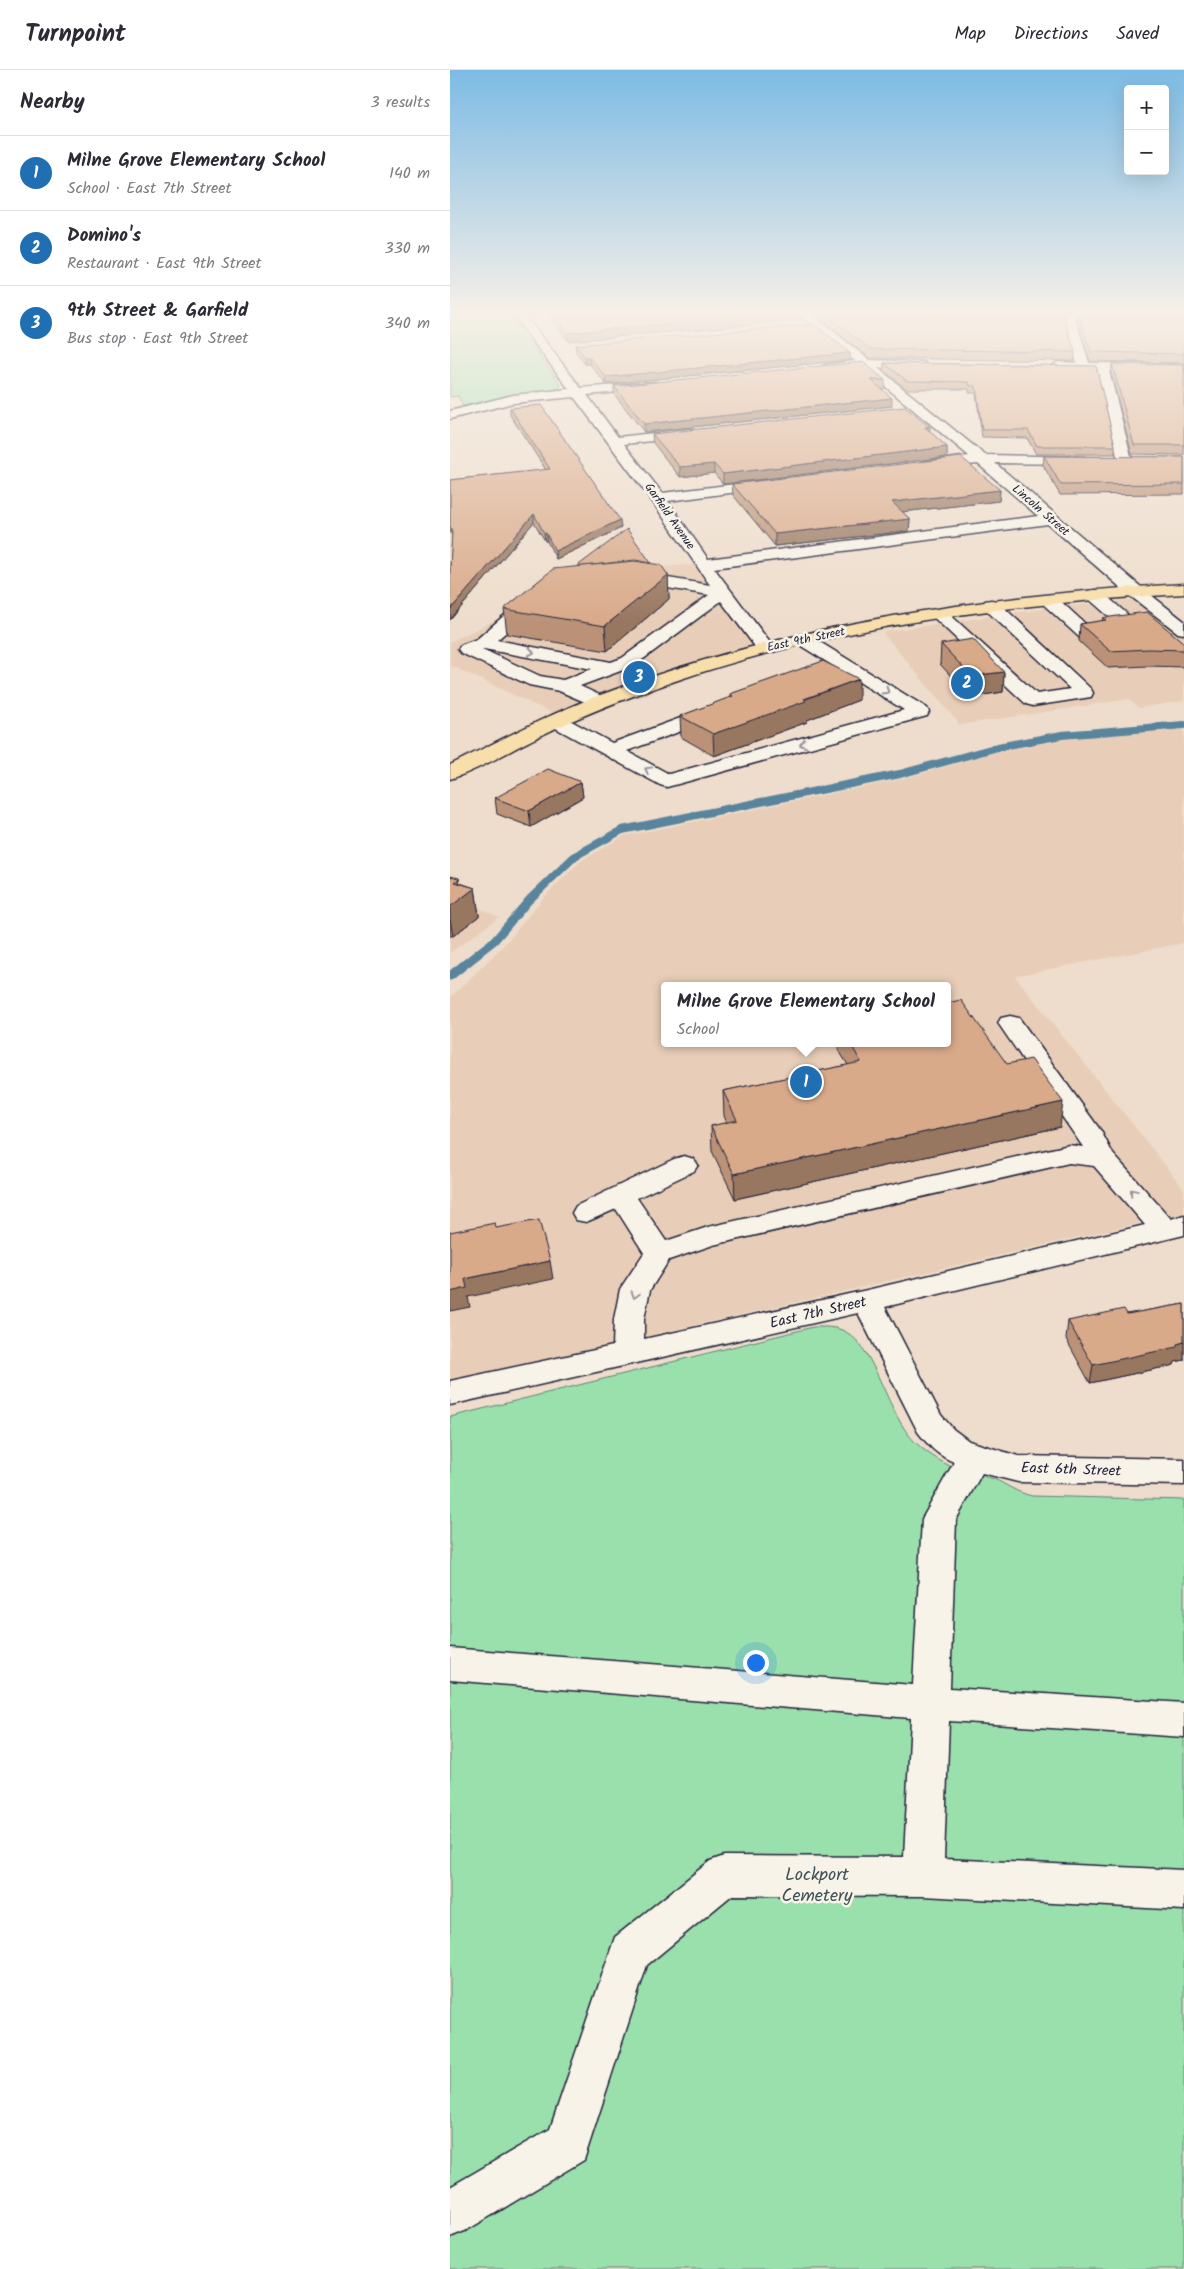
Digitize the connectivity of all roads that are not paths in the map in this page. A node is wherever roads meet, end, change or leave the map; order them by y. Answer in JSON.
{"nodes":[{"id":1,"x":598,"y":417,"type":"edge"},
{"id":2,"x":931,"y":417,"type":"edge"},
{"id":3,"x":1117,"y":417,"type":"edge"},
{"id":4,"x":704,"y":432,"type":"edge"},
{"id":5,"x":616,"y":441,"type":"junction"},
{"id":6,"x":981,"y":458,"type":"junction"},
{"id":7,"x":913,"y":467,"type":"edge"},
{"id":8,"x":786,"y":482,"type":"edge"},
{"id":9,"x":658,"y":498,"type":"junction"},
{"id":10,"x":1051,"y":519,"type":"junction"},
{"id":11,"x":704,"y":564,"type":"junction"},
{"id":12,"x":616,"y":579,"type":"edge"},
{"id":13,"x":549,"y":587,"type":"edge"},
{"id":14,"x":1184,"y":589,"type":"edge"},
{"id":15,"x":1135,"y":591,"type":"junction"},
{"id":16,"x":723,"y":592,"type":"junction"},
{"id":17,"x":1095,"y":595,"type":"junction"},
{"id":18,"x":1049,"y":600,"type":"junction"},
{"id":19,"x":991,"y":606,"type":"junction"},
{"id":20,"x":939,"y":614,"type":"junction"},
{"id":21,"x":1129,"y":625,"type":"edge"},
{"id":22,"x":1184,"y":629,"type":"edge"},
{"id":23,"x":1086,"y":634,"type":"edge"},
{"id":24,"x":804,"y":640,"type":"junction"},
{"id":25,"x":483,"y":643,"type":"junction"},
{"id":26,"x":765,"y":648,"type":"junction"},
{"id":27,"x":844,"y":665,"type":"junction"},
{"id":28,"x":612,"y":668,"type":"junction"},
{"id":29,"x":826,"y":671,"type":"edge"},
{"id":30,"x":564,"y":686,"type":"junction"},
{"id":31,"x":599,"y":702,"type":"junction"},
{"id":32,"x":732,"y":706,"type":"edge"},
{"id":33,"x":557,"y":721,"type":"junction"},
{"id":34,"x":610,"y":750,"type":"junction"},
{"id":35,"x":450,"y":773,"type":"edge"},
{"id":36,"x":1010,"y":1023,"type":"dead end"},
{"id":37,"x":1102,"y":1158,"type":"junction"},
{"id":38,"x":684,"y":1165,"type":"dead end"},
{"id":39,"x":621,"y":1195,"type":"junction"},
{"id":40,"x":586,"y":1213,"type":"dead end"},
{"id":41,"x":1174,"y":1228,"type":"edge"},
{"id":42,"x":659,"y":1253,"type":"junction"},
{"id":43,"x":867,"y":1301,"type":"junction"},
{"id":44,"x":628,"y":1354,"type":"junction"},
{"id":45,"x":450,"y":1393,"type":"edge"},
{"id":46,"x":975,"y":1456,"type":"junction"},
{"id":47,"x":1184,"y":1472,"type":"edge"},
{"id":48,"x":450,"y":1664,"type":"edge"},
{"id":49,"x":931,"y":1703,"type":"junction"},
{"id":50,"x":1184,"y":1720,"type":"edge"},
{"id":51,"x":923,"y":1878,"type":"junction"},
{"id":52,"x":1184,"y":1890,"type":"edge"},
{"id":53,"x":450,"y":2213,"type":"edge"}],
"edges":[{"from":1,"to":5,"type":"street","name":"Garfield Avenue"},
{"from":2,"to":6,"type":"street","name":"Lincoln Street"},
{"from":3,"to":6,"type":"street"},
{"from":4,"to":5,"type":"street"},
{"from":5,"to":9,"type":"street","name":"Garfield Avenue"},
{"from":6,"to":7,"type":"street"},
{"from":6,"to":10,"type":"street","name":"Lincoln Street"},
{"from":8,"to":9,"type":"street"},
{"from":9,"to":11,"type":"street","name":"Garfield Avenue"},
{"from":10,"to":11,"type":"street"},
{"from":10,"to":15,"type":"street","name":"Lincoln Street"},
{"from":11,"to":16,"type":"street","name":"Garfield Avenue"},
{"from":12,"to":16,"type":"street"},
{"from":13,"to":25,"type":"street"},
{"from":14,"to":15,"type":"main road","name":"East 9th Street"},
{"from":15,"to":17,"type":"main road","name":"East 9th Street"},
{"from":15,"to":22,"type":"street","name":"Lincoln Street"},
{"from":16,"to":26,"type":"street","name":"Garfield Avenue"},
{"from":16,"to":28,"type":"street"},
{"from":17,"to":18,"type":"main road","name":"East 9th Street"},
{"from":17,"to":21,"type":"street"},
{"from":18,"to":19,"type":"main road","name":"East 9th Street"},
{"from":18,"to":23,"type":"street"},
{"from":19,"to":20,"type":"main road","name":"East 9th Street"},
{"from":19,"to":20,"type":"street"},
{"from":20,"to":24,"type":"main road","name":"East 9th Street"},
{"from":24,"to":26,"type":"main road","name":"East 9th Street"},
{"from":24,"to":27,"type":"street"},
{"from":25,"to":28,"type":"street","one_way":true},
{"from":25,"to":30,"type":"street"},
{"from":26,"to":31,"type":"main road","name":"East 9th Street"},
{"from":27,"to":29,"type":"street"},
{"from":27,"to":34,"type":"street","one_way":true},
{"from":28,"to":30,"type":"street"},
{"from":30,"to":31,"type":"street"},
{"from":31,"to":33,"type":"main road","name":"East 9th Street"},
{"from":32,"to":34,"type":"street"},
{"from":33,"to":34,"type":"street"},
{"from":33,"to":35,"type":"main road","name":"East 9th Street"},
{"from":36,"to":37,"type":"street"},
{"from":41,"to":37,"type":"street","one_way":true},
{"from":37,"to":42,"type":"street"},
{"from":38,"to":39,"type":"street"},
{"from":39,"to":40,"type":"street"},
{"from":39,"to":42,"type":"street"},
{"from":41,"to":43,"type":"street","name":"East 7th Street"},
{"from":42,"to":44,"type":"street","one_way":true},
{"from":43,"to":44,"type":"street","name":"East 7th Street"},
{"from":43,"to":46,"type":"street","name":"East 6th Street"},
{"from":44,"to":45,"type":"street","name":"East 7th Street"},
{"from":46,"to":47,"type":"street","name":"East 6th Street"},
{"from":46,"to":49,"type":"street"},
{"from":48,"to":49,"type":"street"},
{"from":49,"to":50,"type":"street"},
{"from":49,"to":51,"type":"street"},
{"from":51,"to":52,"type":"street"},
{"from":51,"to":53,"type":"street"}]}
